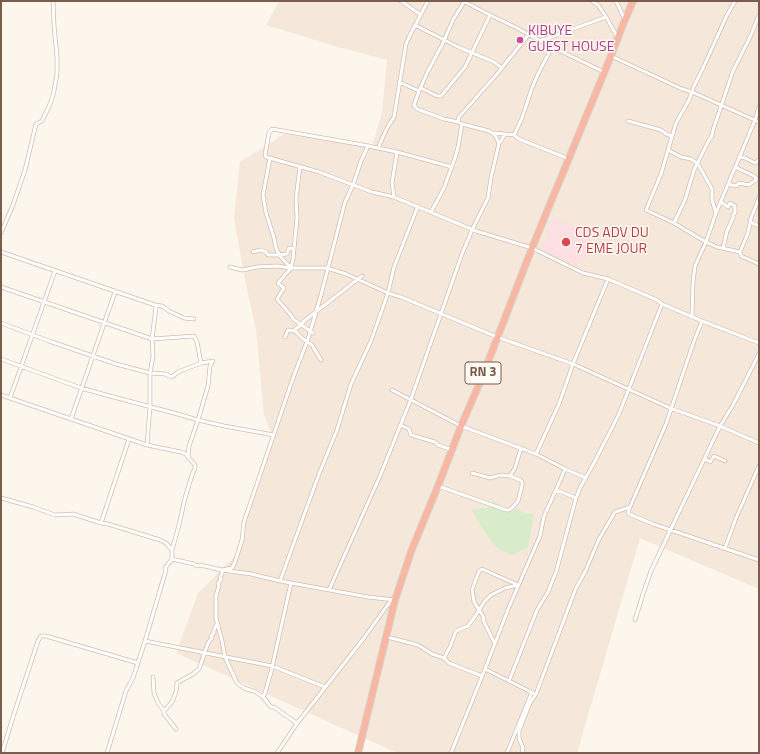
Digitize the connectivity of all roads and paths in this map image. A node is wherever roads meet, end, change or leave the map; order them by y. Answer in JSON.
{"nodes":[{"id":1,"x":53,"y":1,"type":"edge"},
{"id":2,"x":401,"y":1,"type":"edge"},
{"id":3,"x":428,"y":1,"type":"edge"},
{"id":4,"x":463,"y":1,"type":"edge"},
{"id":5,"x":592,"y":1,"type":"edge"},
{"id":6,"x":616,"y":1,"type":"edge"},
{"id":7,"x":633,"y":1,"type":"edge"},
{"id":8,"x":735,"y":1,"type":"edge"},
{"id":9,"x":421,"y":15,"type":"junction"},
{"id":10,"x":490,"y":15,"type":"junction"},
{"id":11,"x":759,"y":15,"type":"edge"},
{"id":12,"x":606,"y":17,"type":"junction"},
{"id":13,"x":625,"y":20,"type":"junction"},
{"id":14,"x":415,"y":25,"type":"junction"},
{"id":15,"x":529,"y":34,"type":"junction"},
{"id":16,"x":618,"y":38,"type":"junction"},
{"id":17,"x":445,"y":40,"type":"junction"},
{"id":18,"x":540,"y":41,"type":"junction"},
{"id":19,"x":552,"y":48,"type":"junction"},
{"id":20,"x":473,"y":53,"type":"junction"},
{"id":21,"x":611,"y":56,"type":"junction"},
{"id":22,"x":502,"y":68,"type":"junction"},
{"id":23,"x":604,"y":73,"type":"junction"},
{"id":24,"x":400,"y":82,"type":"junction"},
{"id":25,"x":420,"y":90,"type":"junction"},
{"id":26,"x":692,"y":92,"type":"junction"},
{"id":27,"x":722,"y":105,"type":"junction"},
{"id":28,"x":759,"y":107,"type":"edge"},
{"id":29,"x":755,"y":120,"type":"junction"},
{"id":30,"x":628,"y":121,"type":"dead end"},
{"id":31,"x":759,"y":122,"type":"edge"},
{"id":32,"x":460,"y":123,"type":"junction"},
{"id":33,"x":492,"y":133,"type":"junction"},
{"id":34,"x":505,"y":134,"type":"junction"},
{"id":35,"x":514,"y":135,"type":"junction"},
{"id":36,"x":672,"y":136,"type":"junction"},
{"id":37,"x":499,"y":143,"type":"junction"},
{"id":38,"x":368,"y":146,"type":"junction"},
{"id":39,"x":378,"y":148,"type":"junction"},
{"id":40,"x":668,"y":150,"type":"junction"},
{"id":41,"x":397,"y":152,"type":"junction"},
{"id":42,"x":739,"y":157,"type":"junction"},
{"id":43,"x":270,"y":158,"type":"junction"},
{"id":44,"x":569,"y":159,"type":"junction"},
{"id":45,"x":759,"y":160,"type":"edge"},
{"id":46,"x":698,"y":164,"type":"junction"},
{"id":47,"x":300,"y":166,"type":"junction"},
{"id":48,"x":452,"y":167,"type":"junction"},
{"id":49,"x":735,"y":167,"type":"junction"},
{"id":50,"x":758,"y":179,"type":"edge"},
{"id":51,"x":728,"y":184,"type":"junction"},
{"id":52,"x":353,"y":185,"type":"junction"},
{"id":53,"x":394,"y":197,"type":"junction"},
{"id":54,"x":758,"y":201,"type":"edge"},
{"id":55,"x":721,"y":202,"type":"junction"},
{"id":56,"x":418,"y":206,"type":"junction"},
{"id":57,"x":431,"y":212,"type":"junction"},
{"id":58,"x":716,"y":213,"type":"junction"},
{"id":59,"x":750,"y":220,"type":"junction"},
{"id":60,"x":674,"y":223,"type":"junction"},
{"id":61,"x":759,"y":226,"type":"edge"},
{"id":62,"x":472,"y":230,"type":"junction"},
{"id":63,"x":1,"y":234,"type":"edge"},
{"id":64,"x":706,"y":242,"type":"junction"},
{"id":65,"x":532,"y":248,"type":"junction"},
{"id":66,"x":723,"y":248,"type":"junction"},
{"id":67,"x":294,"y":249,"type":"junction"},
{"id":68,"x":1,"y":252,"type":"edge"},
{"id":69,"x":253,"y":252,"type":"dead end"},
{"id":70,"x":740,"y":252,"type":"junction"},
{"id":71,"x":280,"y":255,"type":"junction"},
{"id":72,"x":759,"y":264,"type":"edge"},
{"id":73,"x":230,"y":267,"type":"dead end"},
{"id":74,"x":291,"y":268,"type":"junction"},
{"id":75,"x":327,"y":268,"type":"junction"},
{"id":76,"x":55,"y":270,"type":"junction"},
{"id":77,"x":362,"y":276,"type":"dead end"},
{"id":78,"x":358,"y":279,"type":"junction"},
{"id":79,"x":608,"y":279,"type":"junction"},
{"id":80,"x":1,"y":287,"type":"edge"},
{"id":81,"x":116,"y":292,"type":"junction"},
{"id":82,"x":388,"y":293,"type":"junction"},
{"id":83,"x":44,"y":302,"type":"junction"},
{"id":84,"x":662,"y":304,"type":"junction"},
{"id":85,"x":155,"y":305,"type":"junction"},
{"id":86,"x":316,"y":312,"type":"junction"},
{"id":87,"x":442,"y":314,"type":"junction"},
{"id":88,"x":692,"y":316,"type":"junction"},
{"id":89,"x":194,"y":319,"type":"dead end"},
{"id":90,"x":702,"y":321,"type":"junction"},
{"id":91,"x":1,"y":323,"type":"edge"},
{"id":92,"x":105,"y":323,"type":"junction"},
{"id":93,"x":301,"y":325,"type":"junction"},
{"id":94,"x":294,"y":330,"type":"junction"},
{"id":95,"x":312,"y":332,"type":"junction"},
{"id":96,"x":32,"y":335,"type":"junction"},
{"id":97,"x":285,"y":337,"type":"dead end"},
{"id":98,"x":497,"y":337,"type":"junction"},
{"id":99,"x":152,"y":339,"type":"junction"},
{"id":100,"x":307,"y":342,"type":"junction"},
{"id":101,"x":759,"y":343,"type":"edge"},
{"id":102,"x":759,"y":354,"type":"edge"},
{"id":103,"x":93,"y":356,"type":"junction"},
{"id":104,"x":1,"y":359,"type":"edge"},
{"id":105,"x":321,"y":360,"type":"dead end"},
{"id":106,"x":201,"y":363,"type":"junction"},
{"id":107,"x":572,"y":364,"type":"junction"},
{"id":108,"x":21,"y":366,"type":"junction"},
{"id":109,"x":150,"y":373,"type":"junction"},
{"id":110,"x":81,"y":388,"type":"junction"},
{"id":111,"x":628,"y":389,"type":"junction"},
{"id":112,"x":392,"y":390,"type":"dead end"},
{"id":113,"x":1,"y":395,"type":"edge"},
{"id":114,"x":10,"y":398,"type":"junction"},
{"id":115,"x":411,"y":399,"type":"junction"},
{"id":116,"x":150,"y":406,"type":"junction"},
{"id":117,"x":670,"y":408,"type":"junction"},
{"id":118,"x":71,"y":419,"type":"junction"},
{"id":119,"x":198,"y":420,"type":"junction"},
{"id":120,"x":400,"y":425,"type":"junction"},
{"id":121,"x":461,"y":426,"type":"junction"},
{"id":122,"x":720,"y":426,"type":"junction"},
{"id":123,"x":274,"y":435,"type":"junction"},
{"id":124,"x":129,"y":439,"type":"junction"},
{"id":125,"x":759,"y":443,"type":"edge"},
{"id":126,"x":147,"y":445,"type":"junction"},
{"id":127,"x":521,"y":448,"type":"junction"},
{"id":128,"x":452,"y":450,"type":"junction"},
{"id":129,"x":536,"y":454,"type":"junction"},
{"id":130,"x":188,"y":457,"type":"junction"},
{"id":131,"x":705,"y":459,"type":"junction"},
{"id":132,"x":725,"y":462,"type":"dead end"},
{"id":133,"x":759,"y":466,"type":"edge"},
{"id":134,"x":565,"y":469,"type":"junction"},
{"id":135,"x":472,"y":473,"type":"dead end"},
{"id":136,"x":510,"y":476,"type":"junction"},
{"id":137,"x":586,"y":478,"type":"junction"},
{"id":138,"x":438,"y":486,"type":"junction"},
{"id":139,"x":556,"y":490,"type":"junction"},
{"id":140,"x":1,"y":498,"type":"edge"},
{"id":141,"x":576,"y":498,"type":"junction"},
{"id":142,"x":630,"y":507,"type":"junction"},
{"id":143,"x":101,"y":523,"type":"junction"},
{"id":144,"x":671,"y":530,"type":"junction"},
{"id":145,"x":726,"y":548,"type":"junction"},
{"id":146,"x":172,"y":550,"type":"junction"},
{"id":147,"x":172,"y":559,"type":"junction"},
{"id":148,"x":759,"y":560,"type":"edge"},
{"id":149,"x":222,"y":570,"type":"junction"},
{"id":150,"x":280,"y":581,"type":"junction"},
{"id":151,"x":291,"y":583,"type":"junction"},
{"id":152,"x":518,"y":585,"type":"junction"},
{"id":153,"x":330,"y":590,"type":"junction"},
{"id":154,"x":394,"y":600,"type":"junction"},
{"id":155,"x":479,"y":610,"type":"junction"},
{"id":156,"x":635,"y":620,"type":"dead end"},
{"id":157,"x":217,"y":624,"type":"junction"},
{"id":158,"x":387,"y":637,"type":"junction"},
{"id":159,"x":145,"y":641,"type":"junction"},
{"id":160,"x":494,"y":644,"type":"junction"},
{"id":161,"x":205,"y":653,"type":"junction"},
{"id":162,"x":225,"y":657,"type":"junction"},
{"id":163,"x":444,"y":658,"type":"junction"},
{"id":164,"x":138,"y":663,"type":"junction"},
{"id":165,"x":272,"y":666,"type":"junction"},
{"id":166,"x":485,"y":669,"type":"junction"},
{"id":167,"x":482,"y":676,"type":"junction"},
{"id":168,"x":153,"y":677,"type":"dead end"},
{"id":169,"x":509,"y":680,"type":"junction"},
{"id":170,"x":325,"y":687,"type":"junction"},
{"id":171,"x":532,"y":692,"type":"junction"},
{"id":172,"x":536,"y":694,"type":"junction"},
{"id":173,"x":263,"y":697,"type":"junction"},
{"id":174,"x":164,"y":711,"type":"junction"},
{"id":175,"x":298,"y":722,"type":"junction"},
{"id":176,"x":176,"y":729,"type":"dead end"},
{"id":177,"x":2,"y":753,"type":"edge"},
{"id":178,"x":108,"y":753,"type":"edge"},
{"id":179,"x":277,"y":753,"type":"edge"},
{"id":180,"x":358,"y":753,"type":"edge"},
{"id":181,"x":451,"y":753,"type":"edge"},
{"id":182,"x":508,"y":753,"type":"edge"},
{"id":183,"x":522,"y":753,"type":"edge"}],
"edges":[{"from":1,"to":63,"type":"street"},
{"from":2,"to":9,"type":"street"},
{"from":3,"to":9,"type":"street"},
{"from":4,"to":10,"type":"street"},
{"from":4,"to":17,"type":"street"},
{"from":5,"to":12,"type":"street"},
{"from":6,"to":13,"type":"street"},
{"from":7,"to":13,"type":"highway","number":"RN 3"},
{"from":8,"to":26,"type":"street"},
{"from":9,"to":14,"type":"street"},
{"from":10,"to":15,"type":"street"},
{"from":10,"to":20,"type":"street"},
{"from":11,"to":27,"type":"street"},
{"from":12,"to":16,"type":"street"},
{"from":12,"to":18,"type":"street"},
{"from":13,"to":16,"type":"highway","number":"RN 3"},
{"from":14,"to":17,"type":"street"},
{"from":14,"to":24,"type":"street"},
{"from":15,"to":18,"type":"street"},
{"from":15,"to":22,"type":"street"},
{"from":16,"to":21,"type":"highway","number":"RN 3"},
{"from":17,"to":20,"type":"street"},
{"from":17,"to":25,"type":"street"},
{"from":18,"to":19,"type":"street"},
{"from":19,"to":23,"type":"street"},
{"from":19,"to":35,"type":"street"},
{"from":20,"to":22,"type":"street"},
{"from":20,"to":25,"type":"street"},
{"from":21,"to":23,"type":"highway","number":"RN 3"},
{"from":21,"to":26,"type":"street"},
{"from":22,"to":32,"type":"street"},
{"from":23,"to":44,"type":"highway","number":"RN 3"},
{"from":24,"to":25,"type":"street"},
{"from":24,"to":39,"type":"street"},
{"from":25,"to":32,"type":"street"},
{"from":26,"to":27,"type":"street"},
{"from":26,"to":36,"type":"street"},
{"from":27,"to":29,"type":"street"},
{"from":27,"to":46,"type":"street"},
{"from":28,"to":29,"type":"street"},
{"from":29,"to":31,"type":"street"},
{"from":29,"to":42,"type":"street"},
{"from":30,"to":36,"type":"street"},
{"from":32,"to":33,"type":"street"},
{"from":32,"to":48,"type":"street"},
{"from":33,"to":34,"type":"street"},
{"from":33,"to":37,"type":"street"},
{"from":34,"to":35,"type":"street"},
{"from":34,"to":37,"type":"street"},
{"from":35,"to":44,"type":"street"},
{"from":36,"to":40,"type":"street"},
{"from":37,"to":62,"type":"street"},
{"from":38,"to":39,"type":"street"},
{"from":38,"to":41,"type":"street"},
{"from":38,"to":43,"type":"street"},
{"from":38,"to":52,"type":"street"},
{"from":39,"to":41,"type":"street"},
{"from":40,"to":46,"type":"street"},
{"from":40,"to":60,"type":"street"},
{"from":41,"to":48,"type":"street"},
{"from":41,"to":53,"type":"street"},
{"from":42,"to":45,"type":"street"},
{"from":42,"to":49,"type":"street"},
{"from":43,"to":47,"type":"street"},
{"from":43,"to":71,"type":"street"},
{"from":44,"to":65,"type":"highway","number":"RN 3"},
{"from":46,"to":58,"type":"street"},
{"from":46,"to":60,"type":"street"},
{"from":47,"to":52,"type":"street"},
{"from":47,"to":67,"type":"street"},
{"from":48,"to":57,"type":"street"},
{"from":49,"to":50,"type":"street"},
{"from":49,"to":51,"type":"street"},
{"from":50,"to":51,"type":"street"},
{"from":51,"to":55,"type":"street"},
{"from":52,"to":53,"type":"street"},
{"from":52,"to":75,"type":"street"},
{"from":53,"to":56,"type":"street"},
{"from":54,"to":59,"type":"street"},
{"from":55,"to":58,"type":"street"},
{"from":55,"to":66,"type":"street"},
{"from":56,"to":57,"type":"street"},
{"from":56,"to":82,"type":"street"},
{"from":57,"to":62,"type":"street"},
{"from":58,"to":64,"type":"street"},
{"from":59,"to":61,"type":"street"},
{"from":59,"to":70,"type":"street"},
{"from":60,"to":64,"type":"street"},
{"from":62,"to":65,"type":"street"},
{"from":62,"to":87,"type":"street"},
{"from":64,"to":66,"type":"street"},
{"from":64,"to":88,"type":"street"},
{"from":65,"to":79,"type":"street"},
{"from":65,"to":98,"type":"highway","number":"RN 3"},
{"from":66,"to":70,"type":"street"},
{"from":67,"to":71,"type":"street"},
{"from":67,"to":74,"type":"street"},
{"from":68,"to":76,"type":"street"},
{"from":69,"to":71,"type":"street"},
{"from":70,"to":72,"type":"street"},
{"from":71,"to":74,"type":"street"},
{"from":73,"to":74,"type":"street"},
{"from":74,"to":75,"type":"street"},
{"from":74,"to":93,"type":"street"},
{"from":75,"to":78,"type":"street"},
{"from":75,"to":86,"type":"street"},
{"from":76,"to":81,"type":"street"},
{"from":76,"to":83,"type":"street"},
{"from":77,"to":78,"type":"street"},
{"from":78,"to":82,"type":"street"},
{"from":78,"to":86,"type":"street"},
{"from":79,"to":84,"type":"street"},
{"from":79,"to":107,"type":"street"},
{"from":80,"to":83,"type":"street"},
{"from":81,"to":85,"type":"street"},
{"from":81,"to":92,"type":"street"},
{"from":82,"to":87,"type":"street"},
{"from":82,"to":150,"type":"street"},
{"from":83,"to":92,"type":"street"},
{"from":83,"to":96,"type":"street"},
{"from":84,"to":88,"type":"street"},
{"from":84,"to":111,"type":"street"},
{"from":85,"to":89,"type":"street"},
{"from":85,"to":99,"type":"street"},
{"from":86,"to":93,"type":"street"},
{"from":86,"to":95,"type":"street"},
{"from":87,"to":98,"type":"street"},
{"from":87,"to":115,"type":"street"},
{"from":88,"to":90,"type":"street"},
{"from":90,"to":101,"type":"street"},
{"from":90,"to":117,"type":"street"},
{"from":91,"to":96,"type":"street"},
{"from":92,"to":99,"type":"street"},
{"from":92,"to":103,"type":"street"},
{"from":93,"to":94,"type":"street"},
{"from":93,"to":95,"type":"street"},
{"from":94,"to":97,"type":"street"},
{"from":94,"to":100,"type":"street"},
{"from":95,"to":100,"type":"street"},
{"from":96,"to":103,"type":"street"},
{"from":96,"to":108,"type":"street"},
{"from":98,"to":107,"type":"street"},
{"from":98,"to":121,"type":"highway","number":"RN 3"},
{"from":99,"to":106,"type":"street"},
{"from":99,"to":109,"type":"street"},
{"from":100,"to":105,"type":"street"},
{"from":100,"to":123,"type":"street"},
{"from":102,"to":122,"type":"street"},
{"from":103,"to":109,"type":"street"},
{"from":103,"to":110,"type":"street"},
{"from":104,"to":108,"type":"street"},
{"from":106,"to":109,"type":"street"},
{"from":106,"to":119,"type":"street"},
{"from":107,"to":111,"type":"street"},
{"from":107,"to":129,"type":"street"},
{"from":108,"to":110,"type":"street"},
{"from":108,"to":114,"type":"street"},
{"from":109,"to":116,"type":"street"},
{"from":110,"to":116,"type":"street"},
{"from":110,"to":118,"type":"street"},
{"from":111,"to":117,"type":"street"},
{"from":111,"to":137,"type":"street"},
{"from":112,"to":115,"type":"street"},
{"from":113,"to":114,"type":"street"},
{"from":114,"to":118,"type":"street"},
{"from":115,"to":120,"type":"street"},
{"from":115,"to":121,"type":"street"},
{"from":116,"to":119,"type":"street"},
{"from":116,"to":126,"type":"street"},
{"from":117,"to":122,"type":"street"},
{"from":117,"to":142,"type":"street"},
{"from":118,"to":124,"type":"street"},
{"from":119,"to":123,"type":"street"},
{"from":119,"to":130,"type":"street"},
{"from":120,"to":128,"type":"street"},
{"from":120,"to":153,"type":"street"},
{"from":121,"to":127,"type":"street"},
{"from":121,"to":128,"type":"highway","number":"RN 3"},
{"from":122,"to":125,"type":"street"},
{"from":122,"to":131,"type":"street"},
{"from":123,"to":149,"type":"street"},
{"from":124,"to":126,"type":"street"},
{"from":124,"to":143,"type":"street"},
{"from":126,"to":130,"type":"street"},
{"from":127,"to":129,"type":"street"},
{"from":127,"to":136,"type":"street"},
{"from":128,"to":138,"type":"highway","number":"RN 3"},
{"from":129,"to":134,"type":"street"},
{"from":130,"to":146,"type":"street"},
{"from":131,"to":132,"type":"street"},
{"from":131,"to":144,"type":"street"},
{"from":133,"to":145,"type":"street"},
{"from":134,"to":137,"type":"street"},
{"from":134,"to":139,"type":"street"},
{"from":135,"to":136,"type":"street"},
{"from":136,"to":138,"type":"street"},
{"from":137,"to":141,"type":"street"},
{"from":138,"to":154,"type":"highway","number":"RN 3"},
{"from":139,"to":141,"type":"street"},
{"from":139,"to":152,"type":"street"},
{"from":140,"to":143,"type":"street"},
{"from":141,"to":169,"type":"street"},
{"from":142,"to":144,"type":"street"},
{"from":142,"to":172,"type":"street"},
{"from":143,"to":146,"type":"street"},
{"from":144,"to":145,"type":"street"},
{"from":144,"to":156,"type":"street"},
{"from":145,"to":148,"type":"street"},
{"from":146,"to":147,"type":"street"},
{"from":147,"to":149,"type":"street"},
{"from":147,"to":159,"type":"street"},
{"from":149,"to":150,"type":"street"},
{"from":149,"to":157,"type":"street"},
{"from":150,"to":151,"type":"street"},
{"from":151,"to":153,"type":"street"},
{"from":151,"to":165,"type":"street"},
{"from":152,"to":155,"type":"street"},
{"from":152,"to":155,"type":"street"},
{"from":152,"to":160,"type":"street"},
{"from":153,"to":154,"type":"street"},
{"from":154,"to":158,"type":"highway","number":"RN 3"},
{"from":154,"to":170,"type":"street"},
{"from":155,"to":160,"type":"street"},
{"from":155,"to":163,"type":"street"},
{"from":157,"to":161,"type":"street"},
{"from":157,"to":162,"type":"street"},
{"from":158,"to":163,"type":"street"},
{"from":158,"to":180,"type":"highway","number":"RN 3"},
{"from":159,"to":161,"type":"street"},
{"from":159,"to":164,"type":"street"},
{"from":160,"to":166,"type":"street"},
{"from":161,"to":162,"type":"street"},
{"from":161,"to":174,"type":"street"},
{"from":162,"to":165,"type":"street"},
{"from":162,"to":173,"type":"street"},
{"from":163,"to":167,"type":"street"},
{"from":164,"to":177,"type":"street"},
{"from":164,"to":178,"type":"street"},
{"from":165,"to":170,"type":"street"},
{"from":165,"to":173,"type":"street"},
{"from":166,"to":167,"type":"street"},
{"from":166,"to":169,"type":"street"},
{"from":167,"to":181,"type":"street"},
{"from":168,"to":174,"type":"street"},
{"from":169,"to":171,"type":"street"},
{"from":170,"to":175,"type":"street"},
{"from":171,"to":172,"type":"street"},
{"from":171,"to":182,"type":"street"},
{"from":172,"to":183,"type":"street"},
{"from":173,"to":175,"type":"street"},
{"from":174,"to":176,"type":"street"},
{"from":175,"to":179,"type":"street"}]}
